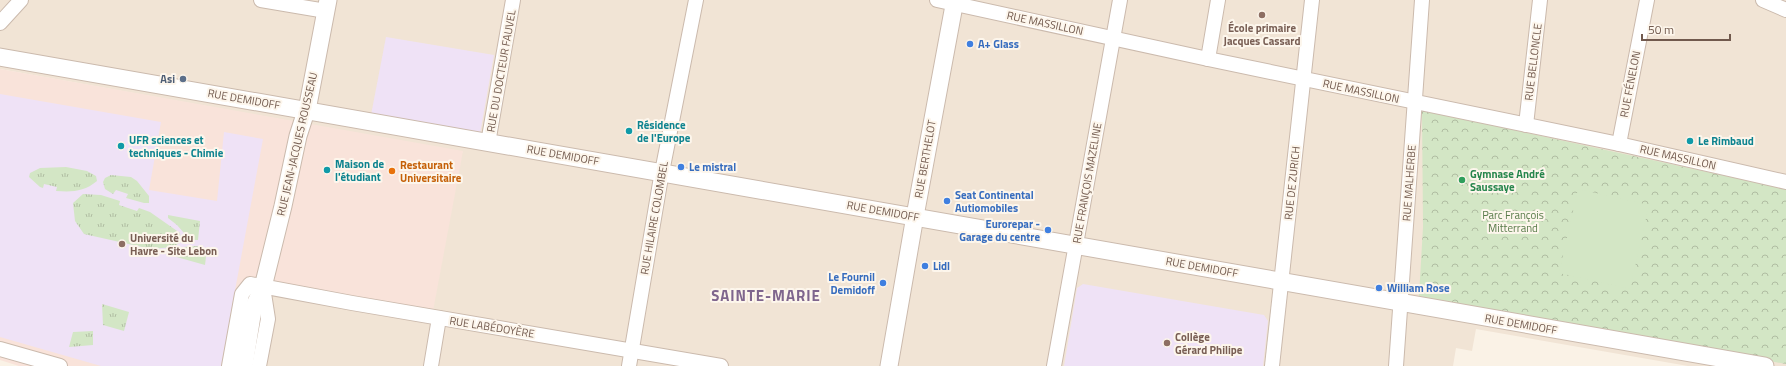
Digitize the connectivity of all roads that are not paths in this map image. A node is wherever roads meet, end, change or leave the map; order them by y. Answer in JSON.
{"nodes":[{"id":1,"x":21,"y":0,"type":"edge"},
{"id":2,"x":261,"y":0,"type":"edge"},
{"id":3,"x":513,"y":0,"type":"edge"},
{"id":4,"x":696,"y":0,"type":"edge"},
{"id":5,"x":937,"y":0,"type":"edge"},
{"id":6,"x":1120,"y":0,"type":"edge"},
{"id":7,"x":1218,"y":0,"type":"edge"},
{"id":8,"x":1312,"y":0,"type":"edge"},
{"id":9,"x":1422,"y":0,"type":"edge"},
{"id":10,"x":1540,"y":0,"type":"edge"},
{"id":11,"x":1647,"y":0,"type":"edge"},
{"id":12,"x":1763,"y":0,"type":"edge"},
{"id":13,"x":955,"y":2,"type":"edge"},
{"id":14,"x":327,"y":5,"type":"edge"},
{"id":15,"x":1786,"y":10,"type":"edge"},
{"id":16,"x":0,"y":23,"type":"edge"},
{"id":17,"x":1113,"y":38,"type":"junction"},
{"id":18,"x":0,"y":57,"type":"edge"},
{"id":19,"x":1208,"y":59,"type":"junction"},
{"id":20,"x":1303,"y":78,"type":"junction"},
{"id":21,"x":1414,"y":102,"type":"junction"},
{"id":22,"x":307,"y":110,"type":"junction"},
{"id":23,"x":1526,"y":125,"type":"junction"},
{"id":24,"x":488,"y":143,"type":"junction"},
{"id":25,"x":1619,"y":144,"type":"junction"},
{"id":26,"x":662,"y":174,"type":"junction"},
{"id":27,"x":1786,"y":182,"type":"edge"},
{"id":28,"x":915,"y":216,"type":"junction"},
{"id":29,"x":1076,"y":245,"type":"junction"},
{"id":30,"x":1281,"y":281,"type":"junction"},
{"id":31,"x":263,"y":287,"type":"junction"},
{"id":32,"x":1401,"y":303,"type":"junction"},
{"id":33,"x":439,"y":318,"type":"junction"},
{"id":34,"x":0,"y":349,"type":"edge"},
{"id":35,"x":630,"y":350,"type":"junction"},
{"id":36,"x":60,"y":366,"type":"edge"},
{"id":37,"x":229,"y":366,"type":"edge"},
{"id":38,"x":244,"y":366,"type":"edge"},
{"id":39,"x":259,"y":366,"type":"edge"},
{"id":40,"x":431,"y":366,"type":"edge"},
{"id":41,"x":629,"y":366,"type":"edge"},
{"id":42,"x":721,"y":366,"type":"edge"},
{"id":43,"x":889,"y":366,"type":"edge"},
{"id":44,"x":1054,"y":366,"type":"edge"},
{"id":45,"x":1272,"y":366,"type":"edge"},
{"id":46,"x":1396,"y":366,"type":"edge"},
{"id":47,"x":1765,"y":366,"type":"edge"}],
"edges":[{"from":1,"to":16,"type":"street"},
{"from":2,"to":14,"type":"street"},
{"from":3,"to":24,"type":"street","name":"RUE DU DOCTEUR FAUVEL"},
{"from":4,"to":26,"type":"street","name":"RUE HILAIRE COLOMBEL"},
{"from":5,"to":13,"type":"street","name":"RUE MASSILLON"},
{"from":6,"to":17,"type":"street","name":"RUE FRANÇOIS MAZELINE"},
{"from":7,"to":19,"type":"street"},
{"from":8,"to":20,"type":"street","name":"RUE DE ZURICH"},
{"from":9,"to":21,"type":"street","name":"RUE MALHERBE"},
{"from":10,"to":23,"type":"street","name":"RUE BELLONCLE"},
{"from":11,"to":25,"type":"street","name":"RUE FÉNELON"},
{"from":12,"to":15,"type":"street"},
{"from":13,"to":17,"type":"street","name":"RUE MASSILLON"},
{"from":13,"to":28,"type":"street","name":"RUE BERTHELOT"},
{"from":14,"to":22,"type":"street","name":"RUE JEAN-JACQUES ROUSSEAU"},
{"from":17,"to":19,"type":"street","name":"RUE MASSILLON"},
{"from":17,"to":29,"type":"street","name":"RUE FRANÇOIS MAZELINE"},
{"from":18,"to":22,"type":"street","name":"RUE DEMIDOFF"},
{"from":19,"to":20,"type":"street","name":"RUE MASSILLON"},
{"from":20,"to":21,"type":"street","name":"RUE MASSILLON"},
{"from":20,"to":30,"type":"street","name":"RUE DE ZURICH"},
{"from":21,"to":23,"type":"street","name":"RUE MASSILLON"},
{"from":21,"to":32,"type":"street","name":"RUE MALHERBE"},
{"from":22,"to":24,"type":"street","name":"RUE DEMIDOFF"},
{"from":22,"to":31,"type":"street","name":"RUE JEAN-JACQUES ROUSSEAU"},
{"from":23,"to":25,"type":"street","name":"RUE MASSILLON"},
{"from":24,"to":26,"type":"street","name":"RUE DEMIDOFF"},
{"from":25,"to":27,"type":"street","name":"RUE MASSILLON"},
{"from":26,"to":28,"type":"street","name":"RUE DEMIDOFF"},
{"from":26,"to":35,"type":"street","name":"RUE HILAIRE COLOMBEL"},
{"from":28,"to":29,"type":"street","name":"RUE DEMIDOFF"},
{"from":28,"to":43,"type":"street","name":"RUE BERTHELOT"},
{"from":29,"to":30,"type":"street","name":"RUE DEMIDOFF"},
{"from":29,"to":44,"type":"street","name":"RUE FRANÇOIS MAZELINE"},
{"from":30,"to":32,"type":"street","name":"RUE DEMIDOFF"},
{"from":30,"to":45,"type":"street","name":"RUE DE ZURICH"},
{"from":31,"to":33,"type":"street","name":"RUE LABÉDOYÈRE"},
{"from":31,"to":37,"type":"street"},
{"from":31,"to":38,"type":"street"},
{"from":31,"to":39,"type":"street","name":"RUE JEAN-JACQUES ROUSSEAU"},
{"from":32,"to":46,"type":"street","name":"RUE MALHERBE"},
{"from":32,"to":47,"type":"street","name":"RUE DEMIDOFF"},
{"from":33,"to":35,"type":"street","name":"RUE LABÉDOYÈRE"},
{"from":33,"to":40,"type":"street"},
{"from":34,"to":36,"type":"street"},
{"from":35,"to":41,"type":"street","name":"RUE HILAIRE COLOMBEL"},
{"from":35,"to":42,"type":"street","name":"RUE LABÉDOYÈRE"}]}
